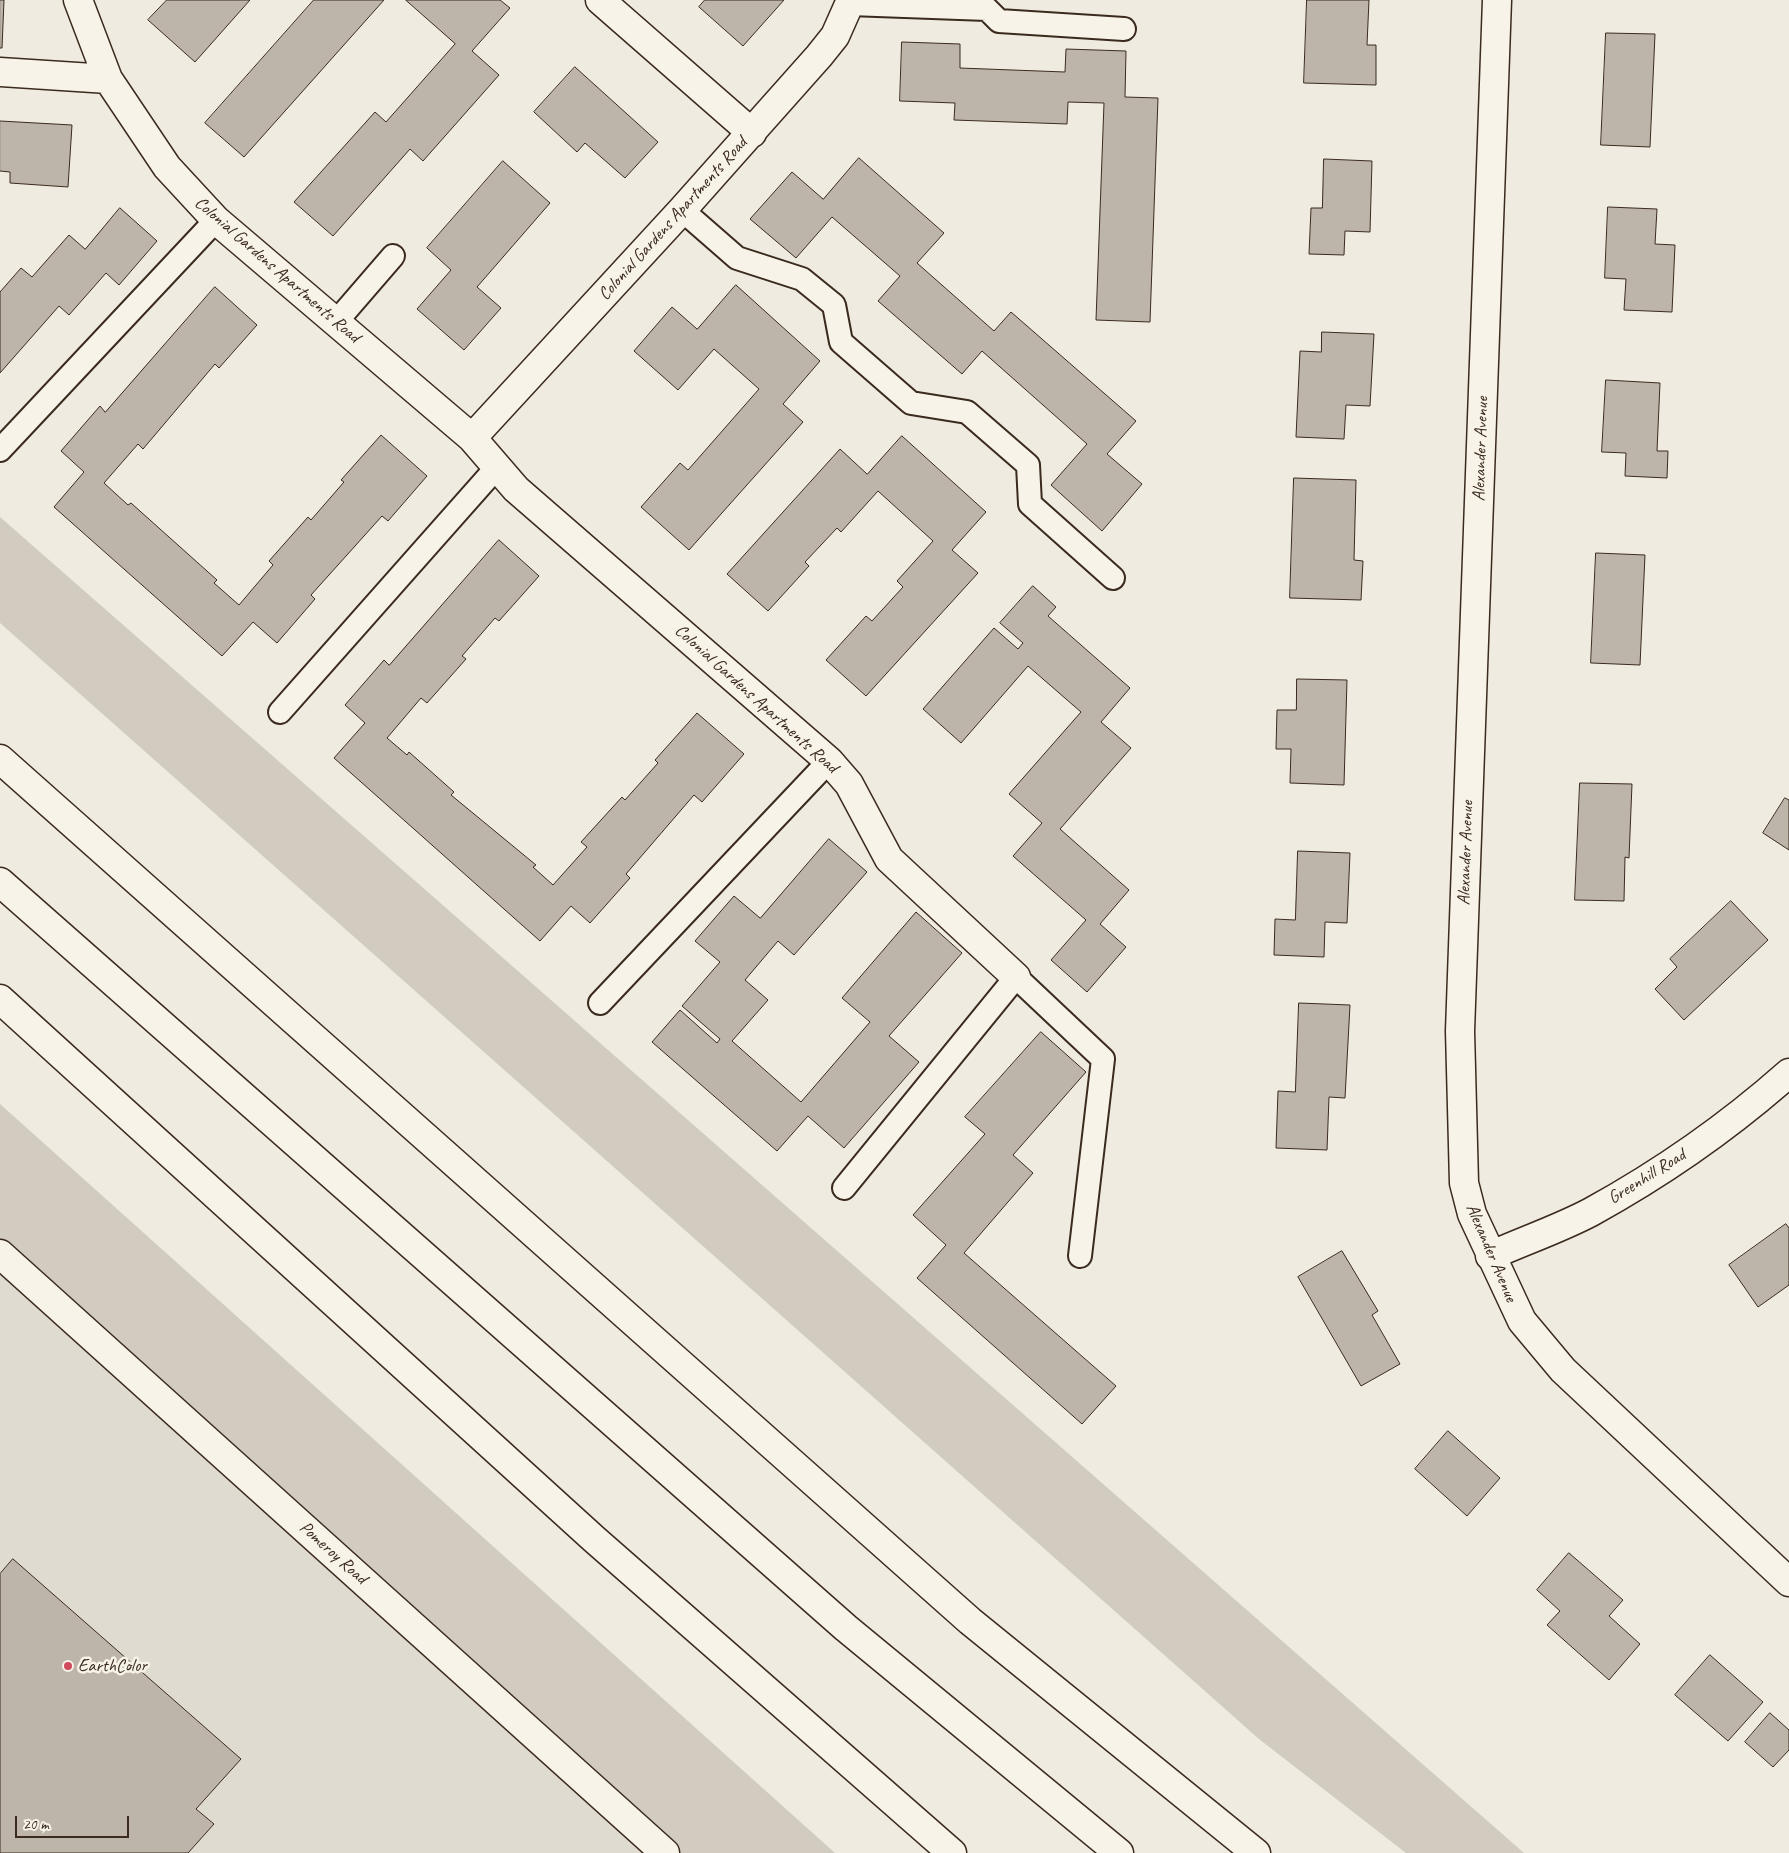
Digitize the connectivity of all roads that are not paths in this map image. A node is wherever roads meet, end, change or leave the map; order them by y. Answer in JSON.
{"nodes":[{"id":1,"x":78,"y":0,"type":"edge"},
{"id":2,"x":600,"y":0,"type":"edge"},
{"id":3,"x":1496,"y":0,"type":"edge"},
{"id":4,"x":850,"y":2,"type":"edge"},
{"id":5,"x":1124,"y":29,"type":"dead end"},
{"id":6,"x":0,"y":72,"type":"edge"},
{"id":7,"x":108,"y":79,"type":"junction"},
{"id":8,"x":752,"y":133,"type":"junction"},
{"id":9,"x":682,"y":210,"type":"junction"},
{"id":10,"x":216,"y":220,"type":"junction"},
{"id":11,"x":393,"y":256,"type":"dead end"},
{"id":12,"x":336,"y":322,"type":"junction"},
{"id":13,"x":472,"y":438,"type":"junction"},
{"id":14,"x":0,"y":450,"type":"edge"},
{"id":15,"x":497,"y":467,"type":"junction"},
{"id":16,"x":1113,"y":578,"type":"dead end"},
{"id":17,"x":280,"y":712,"type":"dead end"},
{"id":18,"x":0,"y":759,"type":"edge"},
{"id":19,"x":829,"y":761,"type":"junction"},
{"id":20,"x":0,"y":882,"type":"edge"},
{"id":21,"x":1016,"y":977,"type":"junction"},
{"id":22,"x":0,"y":1000,"type":"edge"},
{"id":23,"x":600,"y":1003,"type":"dead end"},
{"id":24,"x":1789,"y":1073,"type":"edge"},
{"id":25,"x":844,"y":1188,"type":"dead end"},
{"id":26,"x":0,"y":1254,"type":"edge"},
{"id":27,"x":1080,"y":1256,"type":"dead end"},
{"id":28,"x":1490,"y":1256,"type":"junction"},
{"id":29,"x":1789,"y":1582,"type":"edge"},
{"id":30,"x":665,"y":1853,"type":"edge"},
{"id":31,"x":952,"y":1853,"type":"edge"},
{"id":32,"x":1119,"y":1853,"type":"edge"},
{"id":33,"x":1256,"y":1853,"type":"edge"}],
"edges":[{"from":1,"to":7,"type":"main road","name":"Colonial Gardens Apartments Road"},
{"from":2,"to":8,"type":"main road","name":"Colonial Gardens Apartments Road"},
{"from":3,"to":28,"type":"main road","name":"Alexander Avenue"},
{"from":4,"to":5,"type":"lane"},
{"from":4,"to":8,"type":"main road","name":"Colonial Gardens Apartments Road"},
{"from":6,"to":7,"type":"main road"},
{"from":7,"to":10,"type":"main road","name":"Colonial Gardens Apartments Road"},
{"from":8,"to":9,"type":"main road","name":"Colonial Gardens Apartments Road"},
{"from":9,"to":13,"type":"main road","name":"Colonial Gardens Apartments Road"},
{"from":9,"to":16,"type":"lane"},
{"from":10,"to":12,"type":"main road","name":"Colonial Gardens Apartments Road"},
{"from":10,"to":14,"type":"lane"},
{"from":11,"to":12,"type":"lane"},
{"from":12,"to":13,"type":"main road","name":"Colonial Gardens Apartments Road"},
{"from":13,"to":15,"type":"main road","name":"Colonial Gardens Apartments Road"},
{"from":15,"to":17,"type":"lane"},
{"from":15,"to":19,"type":"main road","name":"Colonial Gardens Apartments Road"},
{"from":18,"to":33,"type":"main road"},
{"from":19,"to":21,"type":"main road","name":"Colonial Gardens Apartments Road"},
{"from":19,"to":23,"type":"lane"},
{"from":20,"to":32,"type":"main road"},
{"from":21,"to":25,"type":"lane"},
{"from":21,"to":27,"type":"lane"},
{"from":22,"to":31,"type":"main road"},
{"from":24,"to":28,"type":"main road","name":"Greenhill Road"},
{"from":26,"to":30,"type":"main road","name":"Pomeroy Road"},
{"from":28,"to":29,"type":"main road","name":"Alexander Avenue"}]}
